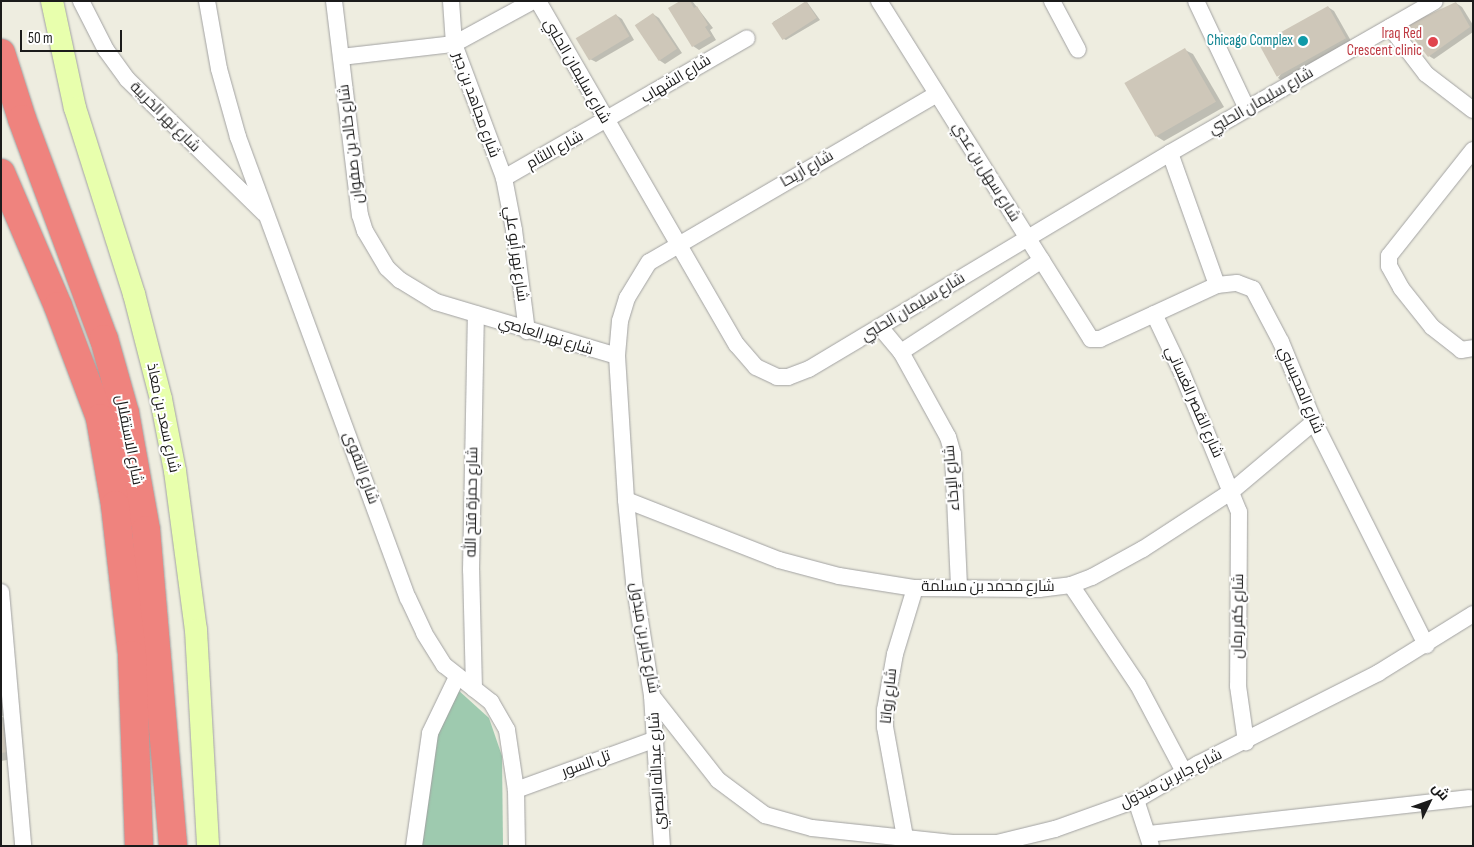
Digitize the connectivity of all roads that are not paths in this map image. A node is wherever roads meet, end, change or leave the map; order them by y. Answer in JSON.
{"nodes":[{"id":1,"x":52,"y":1,"type":"edge"},
{"id":2,"x":81,"y":1,"type":"edge"},
{"id":3,"x":207,"y":1,"type":"edge"},
{"id":4,"x":334,"y":1,"type":"edge"},
{"id":5,"x":451,"y":1,"type":"edge"},
{"id":6,"x":533,"y":1,"type":"edge"},
{"id":7,"x":538,"y":1,"type":"edge"},
{"id":8,"x":879,"y":1,"type":"edge"},
{"id":9,"x":1052,"y":1,"type":"edge"},
{"id":10,"x":1196,"y":1,"type":"edge"},
{"id":11,"x":1435,"y":1,"type":"edge"},
{"id":12,"x":1390,"y":27,"type":"junction"},
{"id":13,"x":747,"y":38,"type":"dead end"},
{"id":14,"x":454,"y":44,"type":"junction"},
{"id":15,"x":1078,"y":50,"type":"dead end"},
{"id":16,"x":1,"y":53,"type":"edge"},
{"id":17,"x":341,"y":58,"type":"junction"},
{"id":18,"x":937,"y":94,"type":"junction"},
{"id":19,"x":1247,"y":109,"type":"junction"},
{"id":20,"x":1473,"y":110,"type":"edge"},
{"id":21,"x":606,"y":121,"type":"junction"},
{"id":22,"x":1473,"y":150,"type":"edge"},
{"id":23,"x":1170,"y":153,"type":"junction"},
{"id":24,"x":1,"y":173,"type":"edge"},
{"id":25,"x":504,"y":178,"type":"junction"},
{"id":26,"x":268,"y":217,"type":"junction"},
{"id":27,"x":1027,"y":238,"type":"junction"},
{"id":28,"x":677,"y":244,"type":"junction"},
{"id":29,"x":1042,"y":260,"type":"junction"},
{"id":30,"x":1217,"y":285,"type":"junction"},
{"id":31,"x":476,"y":314,"type":"junction"},
{"id":32,"x":1154,"y":314,"type":"junction"},
{"id":33,"x":880,"y":327,"type":"junction"},
{"id":34,"x":527,"y":331,"type":"junction"},
{"id":35,"x":1095,"y":340,"type":"joint"},
{"id":36,"x":1473,"y":348,"type":"edge"},
{"id":37,"x":901,"y":352,"type":"junction"},
{"id":38,"x":617,"y":356,"type":"junction"},
{"id":39,"x":1314,"y":422,"type":"junction"},
{"id":40,"x":1232,"y":491,"type":"junction"},
{"id":41,"x":626,"y":500,"type":"junction"},
{"id":42,"x":1072,"y":585,"type":"junction"},
{"id":43,"x":915,"y":588,"type":"junction"},
{"id":44,"x":959,"y":588,"type":"junction"},
{"id":45,"x":2,"y":592,"type":"edge"},
{"id":46,"x":1473,"y":614,"type":"edge"},
{"id":47,"x":1426,"y":645,"type":"junction"},
{"id":48,"x":457,"y":677,"type":"junction"},
{"id":49,"x":474,"y":689,"type":"junction"},
{"id":50,"x":652,"y":696,"type":"junction"},
{"id":51,"x":656,"y":738,"type":"junction"},
{"id":52,"x":1246,"y":742,"type":"junction"},
{"id":53,"x":1184,"y":772,"type":"junction"},
{"id":54,"x":516,"y":790,"type":"junction"},
{"id":55,"x":1469,"y":798,"type":"dead end"},
{"id":56,"x":1136,"y":800,"type":"junction"},
{"id":57,"x":905,"y":837,"type":"junction"},
{"id":58,"x":1150,"y":840,"type":"edge"},
{"id":59,"x":23,"y":846,"type":"edge"},
{"id":60,"x":139,"y":846,"type":"edge"},
{"id":61,"x":173,"y":846,"type":"edge"},
{"id":62,"x":208,"y":846,"type":"edge"},
{"id":63,"x":414,"y":846,"type":"edge"},
{"id":64,"x":517,"y":846,"type":"edge"},
{"id":65,"x":662,"y":846,"type":"edge"}],
"edges":[{"from":1,"to":62,"type":"street","name":"شارع سعد بن معاذ"},
{"from":2,"to":26,"type":"street","name":"شارع نهر الخريبة"},
{"from":3,"to":26,"type":"street","name":"شارع التقوى"},
{"from":4,"to":17,"type":"street","name":"شارع خالد بن صفوان"},
{"from":5,"to":14,"type":"street","name":"شارع مجاهد بن جبر"},
{"from":6,"to":14,"type":"street"},
{"from":7,"to":21,"type":"street","name":"شارع سليمان الحلبي"},
{"from":8,"to":18,"type":"street","name":"شارع سهل بن عدي"},
{"from":9,"to":15,"type":"street"},
{"from":10,"to":19,"type":"street"},
{"from":11,"to":12,"type":"street","name":"شارع سليمان الحلبي"},
{"from":12,"to":19,"type":"street","name":"شارع سليمان الحلبي"},
{"from":12,"to":20,"type":"street"},
{"from":13,"to":21,"type":"street","name":"شارع الشهاب"},
{"from":14,"to":17,"type":"street"},
{"from":14,"to":25,"type":"street","name":"شارع مجاهد بن جبر"},
{"from":16,"to":61,"type":"highway","name":"شارع الاستقلال"},
{"from":17,"to":31,"type":"street","name":"شارع خالد بن صفوان"},
{"from":18,"to":27,"type":"street","name":"شارع سهل بن عدي"},
{"from":18,"to":28,"type":"street","name":"شارع أريحا"},
{"from":19,"to":23,"type":"street","name":"شارع سليمان الحلبي"},
{"from":21,"to":25,"type":"street","name":"شارع اللثام"},
{"from":21,"to":28,"type":"street","name":"شارع سليمان الحلبي"},
{"from":22,"to":36,"type":"street"},
{"from":23,"to":27,"type":"street","name":"شارع سليمان الحلبي"},
{"from":23,"to":30,"type":"street"},
{"from":24,"to":60,"type":"highway","name":"شارع الاستقلال"},
{"from":25,"to":34,"type":"street","name":"شارع نهر أبو علي"},
{"from":26,"to":48,"type":"street","name":"شارع التقوى"},
{"from":27,"to":29,"type":"street","name":"شارع سهل بن عدي"},
{"from":27,"to":33,"type":"street","name":"شارع سليمان الحلبي"},
{"from":28,"to":33,"type":"street","name":"شارع سليمان الحلبي"},
{"from":28,"to":38,"type":"street","name":"شارع جابر بن مبذول"},
{"from":29,"to":35,"type":"street","name":"شارع سهل بن عدي"},
{"from":29,"to":37,"type":"street"},
{"from":30,"to":32,"type":"street","name":"شارع المحيسني"},
{"from":30,"to":39,"type":"street","name":"شارع المحيسني"},
{"from":31,"to":34,"type":"street","name":"شارع نهر العاصي"},
{"from":31,"to":49,"type":"street","name":"شارع حمزة فتح الله"},
{"from":32,"to":35,"type":"street","name":"شارع المحيسني"},
{"from":32,"to":40,"type":"street","name":"شارع القصر الغساني"},
{"from":33,"to":37,"type":"street","name":"شارع الإخاء"},
{"from":34,"to":38,"type":"street","name":"شارع نهر العاصي"},
{"from":37,"to":44,"type":"street","name":"شارع الإخاء"},
{"from":38,"to":41,"type":"street","name":"شارع جابر بن مبذول"},
{"from":39,"to":40,"type":"street","name":"شارع محمد بن مسلمة"},
{"from":39,"to":47,"type":"street","name":"شارع المحيسني"},
{"from":40,"to":42,"type":"street","name":"شارع محمد بن مسلمة"},
{"from":40,"to":52,"type":"street","name":"شارع كفر رمان"},
{"from":41,"to":43,"type":"street","name":"شارع محمد بن مسلمة"},
{"from":41,"to":50,"type":"street","name":"شارع جابر بن مبذول"},
{"from":42,"to":44,"type":"street","name":"شارع محمد بن مسلمة"},
{"from":42,"to":53,"type":"street"},
{"from":43,"to":44,"type":"street","name":"شارع محمد بن مسلمة"},
{"from":43,"to":57,"type":"street","name":"شارع زواتا"},
{"from":45,"to":59,"type":"street"},
{"from":46,"to":47,"type":"street","name":"شارع جابر بن مبذول"},
{"from":47,"to":52,"type":"street","name":"شارع جابر بن مبذول"},
{"from":48,"to":49,"type":"street","name":"شارع التقوى"},
{"from":48,"to":63,"type":"street"},
{"from":49,"to":54,"type":"street","name":"شارع التقوى"},
{"from":50,"to":51,"type":"street","name":"شارع عبدالله البصري"},
{"from":50,"to":57,"type":"street","name":"شارع جابر بن مبذول"},
{"from":51,"to":54,"type":"street","name":"تل السور"},
{"from":51,"to":65,"type":"street","name":"شارع عبدالله البصري"},
{"from":52,"to":53,"type":"street","name":"شارع جابر بن مبذول"},
{"from":53,"to":56,"type":"street","name":"شارع جابر بن مبذول"},
{"from":54,"to":64,"type":"street","name":"شارع التقوى"},
{"from":55,"to":58,"type":"street"},
{"from":56,"to":57,"type":"street","name":"شارع جابر بن مبذول"},
{"from":56,"to":58,"type":"street"}]}
